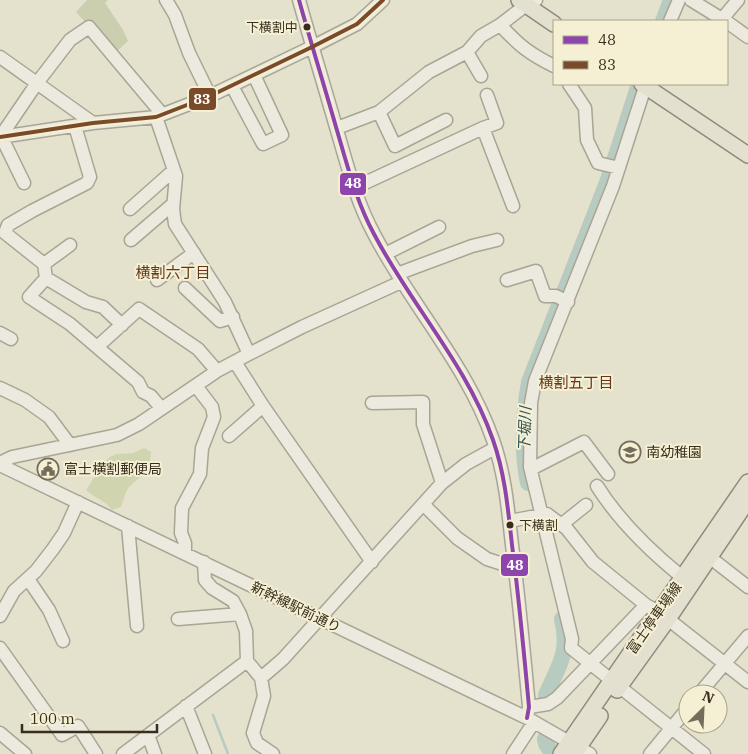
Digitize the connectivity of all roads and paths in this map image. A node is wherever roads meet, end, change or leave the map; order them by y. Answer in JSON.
{"nodes":[{"id":1,"x":166,"y":0,"type":"edge"},
{"id":2,"x":300,"y":0,"type":"edge"},
{"id":3,"x":383,"y":0,"type":"edge"},
{"id":4,"x":679,"y":0,"type":"edge"},
{"id":5,"x":691,"y":0,"type":"edge"},
{"id":6,"x":738,"y":0,"type":"edge"},
{"id":7,"x":527,"y":2,"type":"edge"},
{"id":8,"x":670,"y":20,"type":"edge"},
{"id":9,"x":723,"y":20,"type":"edge"},
{"id":10,"x":726,"y":20,"type":"edge"},
{"id":11,"x":553,"y":23,"type":"edge"},
{"id":12,"x":728,"y":23,"type":"edge"},
{"id":13,"x":500,"y":25,"type":"junction"},
{"id":14,"x":748,"y":37,"type":"edge"},
{"id":15,"x":312,"y":48,"type":"junction"},
{"id":16,"x":467,"y":52,"type":"junction"},
{"id":17,"x":0,"y":57,"type":"edge"},
{"id":18,"x":553,"y":66,"type":"edge"},
{"id":19,"x":254,"y":75,"type":"junction"},
{"id":20,"x":481,"y":76,"type":"dead end"},
{"id":21,"x":37,"y":83,"type":"junction"},
{"id":22,"x":570,"y":85,"type":"edge"},
{"id":23,"x":644,"y":85,"type":"edge"},
{"id":24,"x":232,"y":86,"type":"junction"},
{"id":25,"x":487,"y":95,"type":"dead end"},
{"id":26,"x":210,"y":96,"type":"junction"},
{"id":27,"x":379,"y":112,"type":"junction"},
{"id":28,"x":159,"y":116,"type":"junction"},
{"id":29,"x":446,"y":120,"type":"dead end"},
{"id":30,"x":93,"y":123,"type":"junction"},
{"id":31,"x":76,"y":126,"type":"junction"},
{"id":32,"x":336,"y":128,"type":"junction"},
{"id":33,"x":482,"y":128,"type":"junction"},
{"id":34,"x":1,"y":136,"type":"edge"},
{"id":35,"x":748,"y":155,"type":"edge"},
{"id":36,"x":614,"y":167,"type":"junction"},
{"id":37,"x":174,"y":170,"type":"junction"},
{"id":38,"x":24,"y":183,"type":"dead end"},
{"id":39,"x":354,"y":188,"type":"junction"},
{"id":40,"x":174,"y":204,"type":"junction"},
{"id":41,"x":513,"y":206,"type":"dead end"},
{"id":42,"x":130,"y":209,"type":"dead end"},
{"id":43,"x":439,"y":227,"type":"dead end"},
{"id":44,"x":131,"y":240,"type":"dead end"},
{"id":45,"x":497,"y":240,"type":"dead end"},
{"id":46,"x":70,"y":245,"type":"dead end"},
{"id":47,"x":194,"y":253,"type":"junction"},
{"id":48,"x":385,"y":254,"type":"junction"},
{"id":49,"x":44,"y":264,"type":"junction"},
{"id":50,"x":46,"y":278,"type":"junction"},
{"id":51,"x":399,"y":278,"type":"junction"},
{"id":52,"x":157,"y":280,"type":"dead end"},
{"id":53,"x":507,"y":280,"type":"dead end"},
{"id":54,"x":184,"y":288,"type":"dead end"},
{"id":55,"x":564,"y":300,"type":"junction"},
{"id":56,"x":233,"y":317,"type":"junction"},
{"id":57,"x":122,"y":325,"type":"junction"},
{"id":58,"x":97,"y":347,"type":"junction"},
{"id":59,"x":250,"y":354,"type":"junction"},
{"id":60,"x":235,"y":362,"type":"junction"},
{"id":61,"x":217,"y":372,"type":"junction"},
{"id":62,"x":196,"y":386,"type":"junction"},
{"id":63,"x":0,"y":388,"type":"edge"},
{"id":64,"x":372,"y":403,"type":"dead end"},
{"id":65,"x":263,"y":406,"type":"junction"},
{"id":66,"x":161,"y":408,"type":"junction"},
{"id":67,"x":229,"y":436,"type":"dead end"},
{"id":68,"x":70,"y":445,"type":"junction"},
{"id":69,"x":496,"y":448,"type":"junction"},
{"id":70,"x":0,"y":464,"type":"edge"},
{"id":71,"x":531,"y":469,"type":"junction"},
{"id":72,"x":608,"y":474,"type":"dead end"},
{"id":73,"x":748,"y":482,"type":"edge"},
{"id":74,"x":442,"y":483,"type":"junction"},
{"id":75,"x":597,"y":486,"type":"dead end"},
{"id":76,"x":748,"y":500,"type":"edge"},
{"id":77,"x":78,"y":502,"type":"junction"},
{"id":78,"x":423,"y":504,"type":"junction"},
{"id":79,"x":586,"y":505,"type":"dead end"},
{"id":80,"x":537,"y":516,"type":"junction"},
{"id":81,"x":510,"y":521,"type":"junction"},
{"id":82,"x":561,"y":524,"type":"junction"},
{"id":83,"x":128,"y":526,"type":"junction"},
{"id":84,"x":184,"y":553,"type":"junction"},
{"id":85,"x":705,"y":554,"type":"junction"},
{"id":86,"x":204,"y":562,"type":"junction"},
{"id":87,"x":372,"y":562,"type":"junction"},
{"id":88,"x":515,"y":568,"type":"junction"},
{"id":89,"x":682,"y":577,"type":"junction"},
{"id":90,"x":28,"y":579,"type":"junction"},
{"id":91,"x":748,"y":587,"type":"edge"},
{"id":92,"x":657,"y":612,"type":"junction"},
{"id":93,"x":240,"y":614,"type":"junction"},
{"id":94,"x":0,"y":616,"type":"edge"},
{"id":95,"x":320,"y":618,"type":"junction"},
{"id":96,"x":178,"y":619,"type":"dead end"},
{"id":97,"x":137,"y":626,"type":"dead end"},
{"id":98,"x":748,"y":636,"type":"edge"},
{"id":99,"x":63,"y":641,"type":"dead end"},
{"id":100,"x":0,"y":648,"type":"edge"},
{"id":101,"x":247,"y":662,"type":"junction"},
{"id":102,"x":590,"y":663,"type":"junction"},
{"id":103,"x":724,"y":664,"type":"junction"},
{"id":104,"x":261,"y":678,"type":"junction"},
{"id":105,"x":748,"y":682,"type":"edge"},
{"id":106,"x":616,"y":683,"type":"junction"},
{"id":107,"x":707,"y":684,"type":"edge"},
{"id":108,"x":186,"y":706,"type":"junction"},
{"id":109,"x":530,"y":716,"type":"junction"},
{"id":110,"x":678,"y":720,"type":"edge"},
{"id":111,"x":672,"y":728,"type":"junction"},
{"id":112,"x":0,"y":733,"type":"edge"},
{"id":113,"x":148,"y":735,"type":"junction"},
{"id":114,"x":574,"y":750,"type":"edge"},
{"id":115,"x":25,"y":754,"type":"edge"},
{"id":116,"x":96,"y":754,"type":"edge"},
{"id":117,"x":123,"y":754,"type":"edge"},
{"id":118,"x":155,"y":754,"type":"edge"},
{"id":119,"x":205,"y":754,"type":"edge"},
{"id":120,"x":273,"y":754,"type":"edge"},
{"id":121,"x":513,"y":754,"type":"edge"},
{"id":122,"x":650,"y":754,"type":"edge"},
{"id":123,"x":704,"y":754,"type":"edge"}],
"edges":[{"from":1,"to":26,"type":"street"},
{"from":2,"to":15,"type":"street"},
{"from":3,"to":15,"type":"street"},
{"from":4,"to":8,"type":"street"},
{"from":5,"to":9,"type":"street"},
{"from":6,"to":10,"type":"street"},
{"from":7,"to":11,"type":"main road"},
{"from":7,"to":13,"type":"street"},
{"from":12,"to":14,"type":"street"},
{"from":13,"to":16,"type":"street"},
{"from":13,"to":18,"type":"street"},
{"from":15,"to":19,"type":"street"},
{"from":15,"to":32,"type":"street"},
{"from":16,"to":20,"type":"street"},
{"from":16,"to":27,"type":"street"},
{"from":17,"to":21,"type":"street"},
{"from":19,"to":24,"type":"street"},
{"from":19,"to":24,"type":"street"},
{"from":21,"to":28,"type":"street"},
{"from":21,"to":30,"type":"street"},
{"from":21,"to":34,"type":"street"},
{"from":22,"to":36,"type":"street"},
{"from":23,"to":35,"type":"main road"},
{"from":23,"to":36,"type":"street"},
{"from":24,"to":26,"type":"street"},
{"from":25,"to":33,"type":"street"},
{"from":26,"to":28,"type":"street"},
{"from":27,"to":29,"type":"street"},
{"from":27,"to":32,"type":"street"},
{"from":28,"to":30,"type":"street"},
{"from":28,"to":37,"type":"street"},
{"from":30,"to":31,"type":"street"},
{"from":31,"to":34,"type":"street"},
{"from":31,"to":49,"type":"street"},
{"from":32,"to":39,"type":"street"},
{"from":33,"to":39,"type":"street"},
{"from":33,"to":41,"type":"street"},
{"from":34,"to":38,"type":"street"},
{"from":36,"to":55,"type":"street"},
{"from":37,"to":40,"type":"street"},
{"from":37,"to":42,"type":"street"},
{"from":39,"to":48,"type":"street"},
{"from":40,"to":44,"type":"street"},
{"from":40,"to":47,"type":"street"},
{"from":43,"to":48,"type":"street"},
{"from":45,"to":51,"type":"street"},
{"from":46,"to":49,"type":"street"},
{"from":47,"to":52,"type":"street"},
{"from":47,"to":56,"type":"street"},
{"from":48,"to":51,"type":"street"},
{"from":49,"to":50,"type":"street"},
{"from":50,"to":57,"type":"street"},
{"from":50,"to":58,"type":"street"},
{"from":51,"to":59,"type":"street"},
{"from":51,"to":69,"type":"street"},
{"from":53,"to":55,"type":"street"},
{"from":54,"to":56,"type":"street"},
{"from":55,"to":71,"type":"street"},
{"from":56,"to":59,"type":"street"},
{"from":57,"to":58,"type":"street"},
{"from":57,"to":61,"type":"street"},
{"from":58,"to":66,"type":"street"},
{"from":59,"to":60,"type":"street"},
{"from":60,"to":61,"type":"street"},
{"from":60,"to":65,"type":"street"},
{"from":61,"to":62,"type":"street"},
{"from":62,"to":66,"type":"street"},
{"from":62,"to":84,"type":"street"},
{"from":63,"to":68,"type":"street"},
{"from":64,"to":74,"type":"street"},
{"from":65,"to":67,"type":"street"},
{"from":65,"to":87,"type":"street"},
{"from":66,"to":68,"type":"street"},
{"from":68,"to":70,"type":"street"},
{"from":69,"to":74,"type":"street"},
{"from":69,"to":81,"type":"street"},
{"from":70,"to":77,"type":"street","name":"新幹線駅前通り"},
{"from":71,"to":72,"type":"street"},
{"from":71,"to":80,"type":"street"},
{"from":73,"to":85,"type":"main road","name":"富士停車場線"},
{"from":74,"to":78,"type":"street"},
{"from":75,"to":89,"type":"street"},
{"from":76,"to":85,"type":"main road","name":"富士停車場線"},
{"from":77,"to":83,"type":"street","name":"新幹線駅前通り"},
{"from":77,"to":90,"type":"street"},
{"from":78,"to":87,"type":"street"},
{"from":78,"to":88,"type":"street"},
{"from":79,"to":82,"type":"street"},
{"from":80,"to":81,"type":"street"},
{"from":80,"to":82,"type":"street"},
{"from":80,"to":102,"type":"street"},
{"from":81,"to":88,"type":"street"},
{"from":82,"to":92,"type":"street"},
{"from":83,"to":84,"type":"street","name":"新幹線駅前通り"},
{"from":83,"to":97,"type":"street"},
{"from":84,"to":86,"type":"street","name":"新幹線駅前通り"},
{"from":85,"to":89,"type":"main road","name":"富士停車場線"},
{"from":85,"to":91,"type":"street"},
{"from":85,"to":92,"type":"main road","name":"富士停車場線"},
{"from":86,"to":93,"type":"street"},
{"from":86,"to":95,"type":"street","name":"新幹線駅前通り"},
{"from":87,"to":95,"type":"street"},
{"from":88,"to":109,"type":"street"},
{"from":89,"to":92,"type":"main road","name":"富士停車場線"},
{"from":90,"to":94,"type":"street"},
{"from":90,"to":99,"type":"street"},
{"from":92,"to":102,"type":"street"},
{"from":92,"to":103,"type":"street"},
{"from":92,"to":106,"type":"main road","name":"富士停車場線"},
{"from":93,"to":96,"type":"street"},
{"from":93,"to":101,"type":"street"},
{"from":95,"to":104,"type":"street"},
{"from":95,"to":109,"type":"street","name":"新幹線駅前通り"},
{"from":98,"to":103,"type":"street"},
{"from":100,"to":116,"type":"street"},
{"from":101,"to":104,"type":"street"},
{"from":101,"to":108,"type":"street"},
{"from":102,"to":106,"type":"street"},
{"from":102,"to":109,"type":"street"},
{"from":103,"to":105,"type":"street"},
{"from":103,"to":107,"type":"street"},
{"from":104,"to":120,"type":"street"},
{"from":106,"to":111,"type":"street"},
{"from":106,"to":114,"type":"main road","name":"富士停車場線"},
{"from":108,"to":113,"type":"street"},
{"from":108,"to":119,"type":"street"},
{"from":109,"to":114,"type":"street","name":"新幹線駅前通り"},
{"from":109,"to":121,"type":"street"},
{"from":110,"to":111,"type":"street"},
{"from":111,"to":122,"type":"street"},
{"from":111,"to":123,"type":"street"},
{"from":112,"to":115,"type":"street"},
{"from":113,"to":117,"type":"street"},
{"from":113,"to":118,"type":"street"}]}
